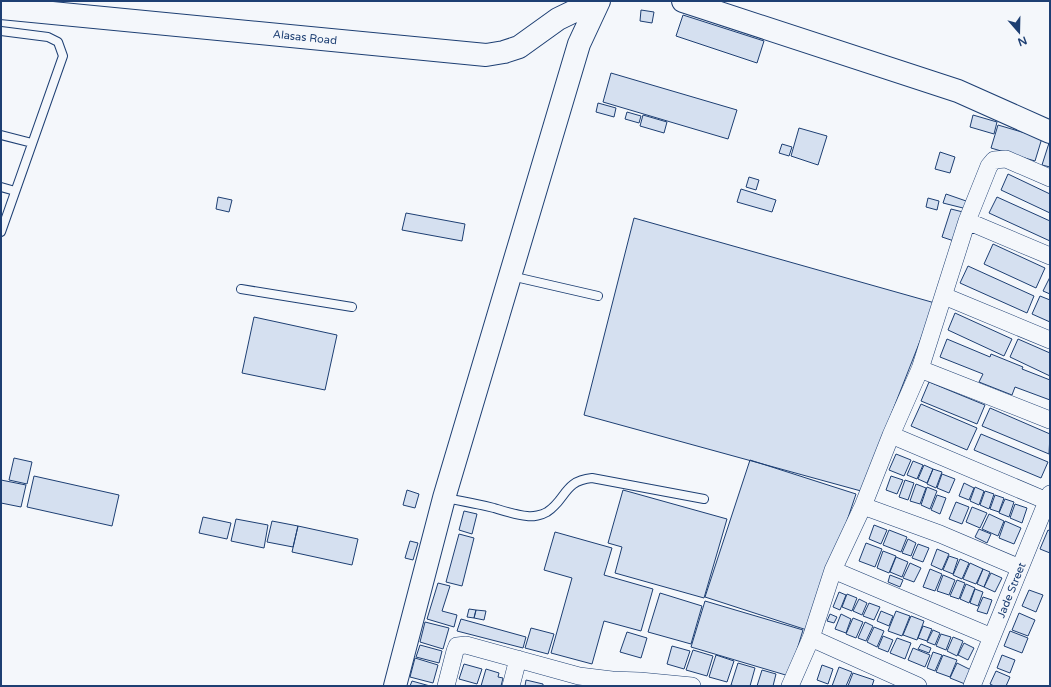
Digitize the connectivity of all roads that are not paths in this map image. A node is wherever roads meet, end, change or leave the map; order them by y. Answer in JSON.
{"nodes":[{"id":1,"x":595,"y":1,"type":"edge"},
{"id":2,"x":599,"y":1,"type":"edge"},
{"id":3,"x":683,"y":1,"type":"edge"},
{"id":4,"x":1,"y":8,"type":"edge"},
{"id":5,"x":1,"y":31,"type":"edge"},
{"id":6,"x":1050,"y":132,"type":"edge"},
{"id":7,"x":1,"y":135,"type":"edge"},
{"id":8,"x":32,"y":143,"type":"junction"},
{"id":9,"x":1050,"y":178,"type":"edge"},
{"id":10,"x":1,"y":187,"type":"edge"},
{"id":11,"x":15,"y":191,"type":"junction"},
{"id":12,"x":967,"y":220,"type":"junction"},
{"id":13,"x":1,"y":232,"type":"edge"},
{"id":14,"x":1050,"y":256,"type":"edge"},
{"id":15,"x":510,"y":276,"type":"junction"},
{"id":16,"x":241,"y":289,"type":"dead end"},
{"id":17,"x":598,"y":296,"type":"dead end"},
{"id":18,"x":944,"y":296,"type":"junction"},
{"id":19,"x":352,"y":307,"type":"dead end"},
{"id":20,"x":1050,"y":340,"type":"edge"},
{"id":21,"x":920,"y":369,"type":"junction"},
{"id":22,"x":1050,"y":420,"type":"edge"},
{"id":23,"x":892,"y":435,"type":"junction"},
{"id":24,"x":444,"y":498,"type":"junction"},
{"id":25,"x":1049,"y":498,"type":"edge"},
{"id":26,"x":704,"y":499,"type":"dead end"},
{"id":27,"x":863,"y":506,"type":"junction"},
{"id":28,"x":1020,"y":568,"type":"junction"},
{"id":29,"x":833,"y":570,"type":"junction"},
{"id":30,"x":992,"y":637,"type":"junction"},
{"id":31,"x":811,"y":638,"type":"junction"},
{"id":32,"x":518,"y":659,"type":"junction"},
{"id":33,"x":578,"y":681,"type":"edge"},
{"id":34,"x":640,"y":684,"type":"edge"},
{"id":35,"x":395,"y":686,"type":"edge"},
{"id":36,"x":446,"y":686,"type":"edge"},
{"id":37,"x":510,"y":686,"type":"edge"},
{"id":38,"x":692,"y":686,"type":"edge"},
{"id":39,"x":790,"y":686,"type":"edge"},
{"id":40,"x":918,"y":686,"type":"edge"},
{"id":41,"x":972,"y":686,"type":"edge"}],
"edges":[{"from":1,"to":4,"type":"street","name":"Alasas Road"},
{"from":2,"to":15,"type":"street"},
{"from":3,"to":6,"type":"street"},
{"from":5,"to":8,"type":"lane"},
{"from":7,"to":8,"type":"lane"},
{"from":8,"to":11,"type":"lane"},
{"from":9,"to":12,"type":"street"},
{"from":10,"to":11,"type":"lane"},
{"from":11,"to":13,"type":"lane"},
{"from":12,"to":14,"type":"street"},
{"from":12,"to":18,"type":"street"},
{"from":15,"to":17,"type":"lane"},
{"from":15,"to":24,"type":"street"},
{"from":16,"to":19,"type":"lane"},
{"from":18,"to":20,"type":"street"},
{"from":18,"to":21,"type":"street"},
{"from":21,"to":22,"type":"street"},
{"from":21,"to":23,"type":"street"},
{"from":23,"to":25,"type":"street"},
{"from":23,"to":27,"type":"street"},
{"from":24,"to":26,"type":"lane"},
{"from":24,"to":35,"type":"street"},
{"from":25,"to":28,"type":"street","name":"Jade Street"},
{"from":27,"to":28,"type":"street"},
{"from":27,"to":29,"type":"street"},
{"from":28,"to":30,"type":"street","name":"Jade Street"},
{"from":29,"to":30,"type":"street"},
{"from":29,"to":31,"type":"street"},
{"from":30,"to":41,"type":"street","name":"Jade Street"},
{"from":31,"to":39,"type":"street"},
{"from":31,"to":40,"type":"street"},
{"from":32,"to":33,"type":"street"},
{"from":32,"to":36,"type":"street"},
{"from":32,"to":37,"type":"street"},
{"from":33,"to":34,"type":"street"},
{"from":34,"to":38,"type":"street"}]}
